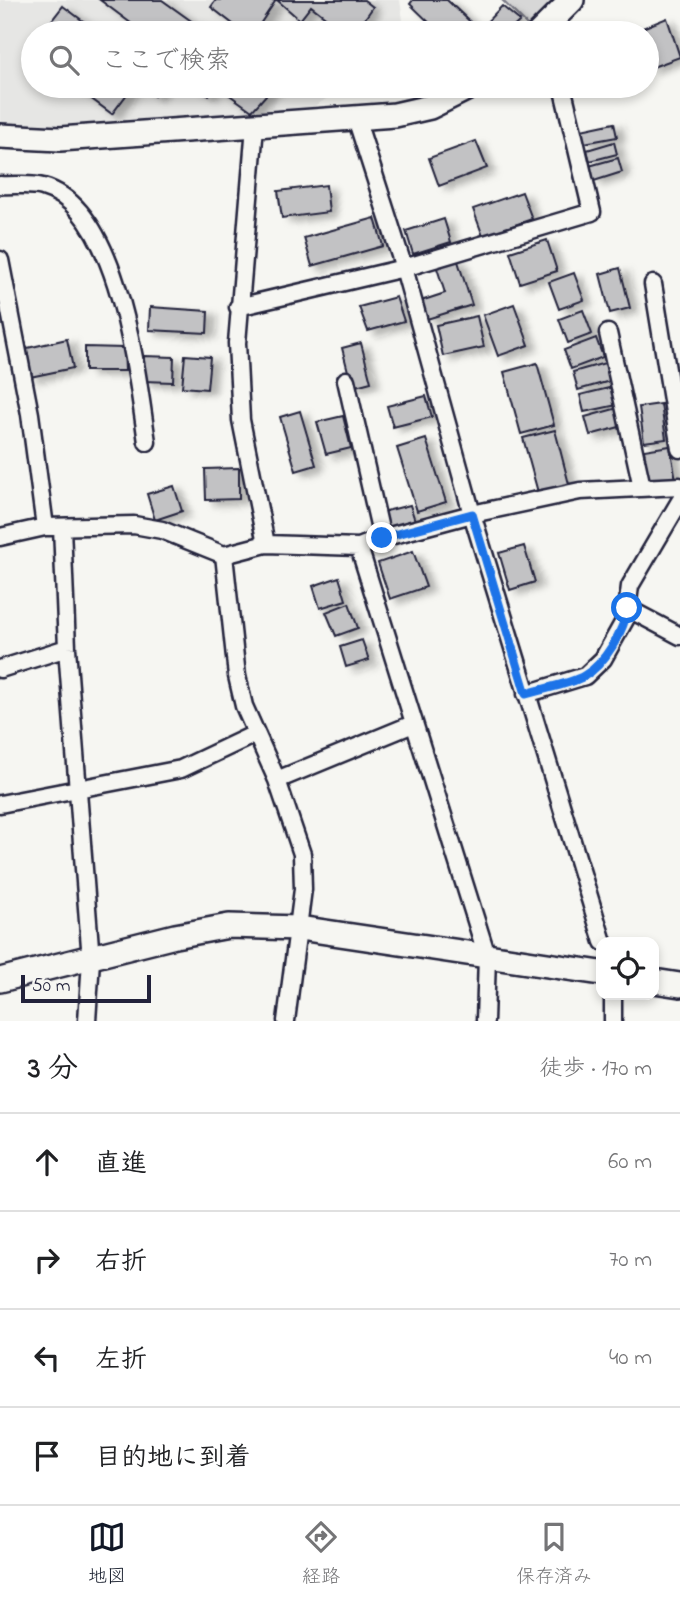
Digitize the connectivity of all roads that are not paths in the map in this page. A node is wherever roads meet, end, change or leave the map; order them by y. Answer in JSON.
{"nodes":[{"id":1,"x":572,"y":0,"type":"edge"},
{"id":2,"x":554,"y":21,"type":"edge"},
{"id":3,"x":448,"y":98,"type":"edge"},
{"id":4,"x":565,"y":98,"type":"edge"},
{"id":5,"x":356,"y":118,"type":"junction"},
{"id":6,"x":255,"y":126,"type":"junction"},
{"id":7,"x":0,"y":136,"type":"edge"},
{"id":8,"x":0,"y":185,"type":"edge"},
{"id":9,"x":0,"y":260,"type":"edge"},
{"id":10,"x":404,"y":268,"type":"junction"},
{"id":11,"x":653,"y":284,"type":"dead end"},
{"id":12,"x":238,"y":307,"type":"junction"},
{"id":13,"x":608,"y":333,"type":"dead end"},
{"id":14,"x":346,"y":380,"type":"dead end"},
{"id":15,"x":147,"y":442,"type":"dead end"},
{"id":16,"x":680,"y":449,"type":"edge"},
{"id":17,"x":680,"y":486,"type":"edge"},
{"id":18,"x":642,"y":487,"type":"junction"},
{"id":19,"x":680,"y":501,"type":"edge"},
{"id":20,"x":472,"y":514,"type":"junction"},
{"id":21,"x":45,"y":527,"type":"junction"},
{"id":22,"x":62,"y":527,"type":"junction"},
{"id":23,"x":0,"y":537,"type":"edge"},
{"id":24,"x":382,"y":538,"type":"junction"},
{"id":25,"x":266,"y":544,"type":"junction"},
{"id":26,"x":359,"y":547,"type":"junction"},
{"id":27,"x":224,"y":555,"type":"junction"},
{"id":28,"x":627,"y":608,"type":"junction"},
{"id":29,"x":680,"y":636,"type":"edge"},
{"id":30,"x":67,"y":648,"type":"junction"},
{"id":31,"x":0,"y":669,"type":"edge"},
{"id":32,"x":526,"y":694,"type":"junction"},
{"id":33,"x":413,"y":724,"type":"junction"},
{"id":34,"x":255,"y":734,"type":"junction"},
{"id":35,"x":277,"y":780,"type":"junction"},
{"id":36,"x":78,"y":790,"type":"junction"},
{"id":37,"x":0,"y":804,"type":"edge"},
{"id":38,"x":299,"y":928,"type":"junction"},
{"id":39,"x":601,"y":937,"type":"edge"},
{"id":40,"x":487,"y":956,"type":"junction"},
{"id":41,"x":91,"y":960,"type":"junction"},
{"id":42,"x":596,"y":972,"type":"edge"},
{"id":43,"x":0,"y":980,"type":"edge"},
{"id":44,"x":659,"y":982,"type":"edge"},
{"id":45,"x":680,"y":985,"type":"edge"},
{"id":46,"x":613,"y":1000,"type":"edge"},
{"id":47,"x":87,"y":1021,"type":"edge"},
{"id":48,"x":286,"y":1021,"type":"edge"},
{"id":49,"x":485,"y":1021,"type":"edge"},
{"id":50,"x":614,"y":1021,"type":"edge"}],
"edges":[{"from":1,"to":2,"type":"street"},
{"from":3,"to":5,"type":"street"},
{"from":4,"to":10,"type":"street"},
{"from":5,"to":6,"type":"street"},
{"from":5,"to":10,"type":"street"},
{"from":6,"to":7,"type":"street"},
{"from":6,"to":12,"type":"street"},
{"from":8,"to":15,"type":"street"},
{"from":9,"to":21,"type":"street"},
{"from":10,"to":12,"type":"street"},
{"from":10,"to":20,"type":"street"},
{"from":11,"to":16,"type":"street"},
{"from":12,"to":25,"type":"street"},
{"from":13,"to":18,"type":"street"},
{"from":14,"to":24,"type":"street"},
{"from":17,"to":18,"type":"street"},
{"from":18,"to":20,"type":"street"},
{"from":19,"to":28,"type":"street"},
{"from":20,"to":24,"type":"street"},
{"from":20,"to":32,"type":"street"},
{"from":21,"to":22,"type":"street"},
{"from":21,"to":23,"type":"street"},
{"from":22,"to":27,"type":"street"},
{"from":22,"to":30,"type":"street"},
{"from":24,"to":26,"type":"street"},
{"from":25,"to":26,"type":"street"},
{"from":25,"to":27,"type":"street"},
{"from":26,"to":33,"type":"street"},
{"from":27,"to":34,"type":"street"},
{"from":28,"to":29,"type":"street"},
{"from":28,"to":32,"type":"street"},
{"from":30,"to":31,"type":"street"},
{"from":30,"to":36,"type":"street"},
{"from":32,"to":39,"type":"street"},
{"from":33,"to":35,"type":"street"},
{"from":33,"to":40,"type":"street"},
{"from":34,"to":35,"type":"street"},
{"from":34,"to":36,"type":"street"},
{"from":35,"to":38,"type":"street"},
{"from":36,"to":37,"type":"street"},
{"from":36,"to":41,"type":"street"},
{"from":38,"to":40,"type":"street"},
{"from":38,"to":41,"type":"street"},
{"from":38,"to":48,"type":"street"},
{"from":40,"to":42,"type":"street"},
{"from":40,"to":49,"type":"street"},
{"from":41,"to":43,"type":"street"},
{"from":41,"to":47,"type":"street"},
{"from":44,"to":45,"type":"street"},
{"from":46,"to":50,"type":"street"}]}
